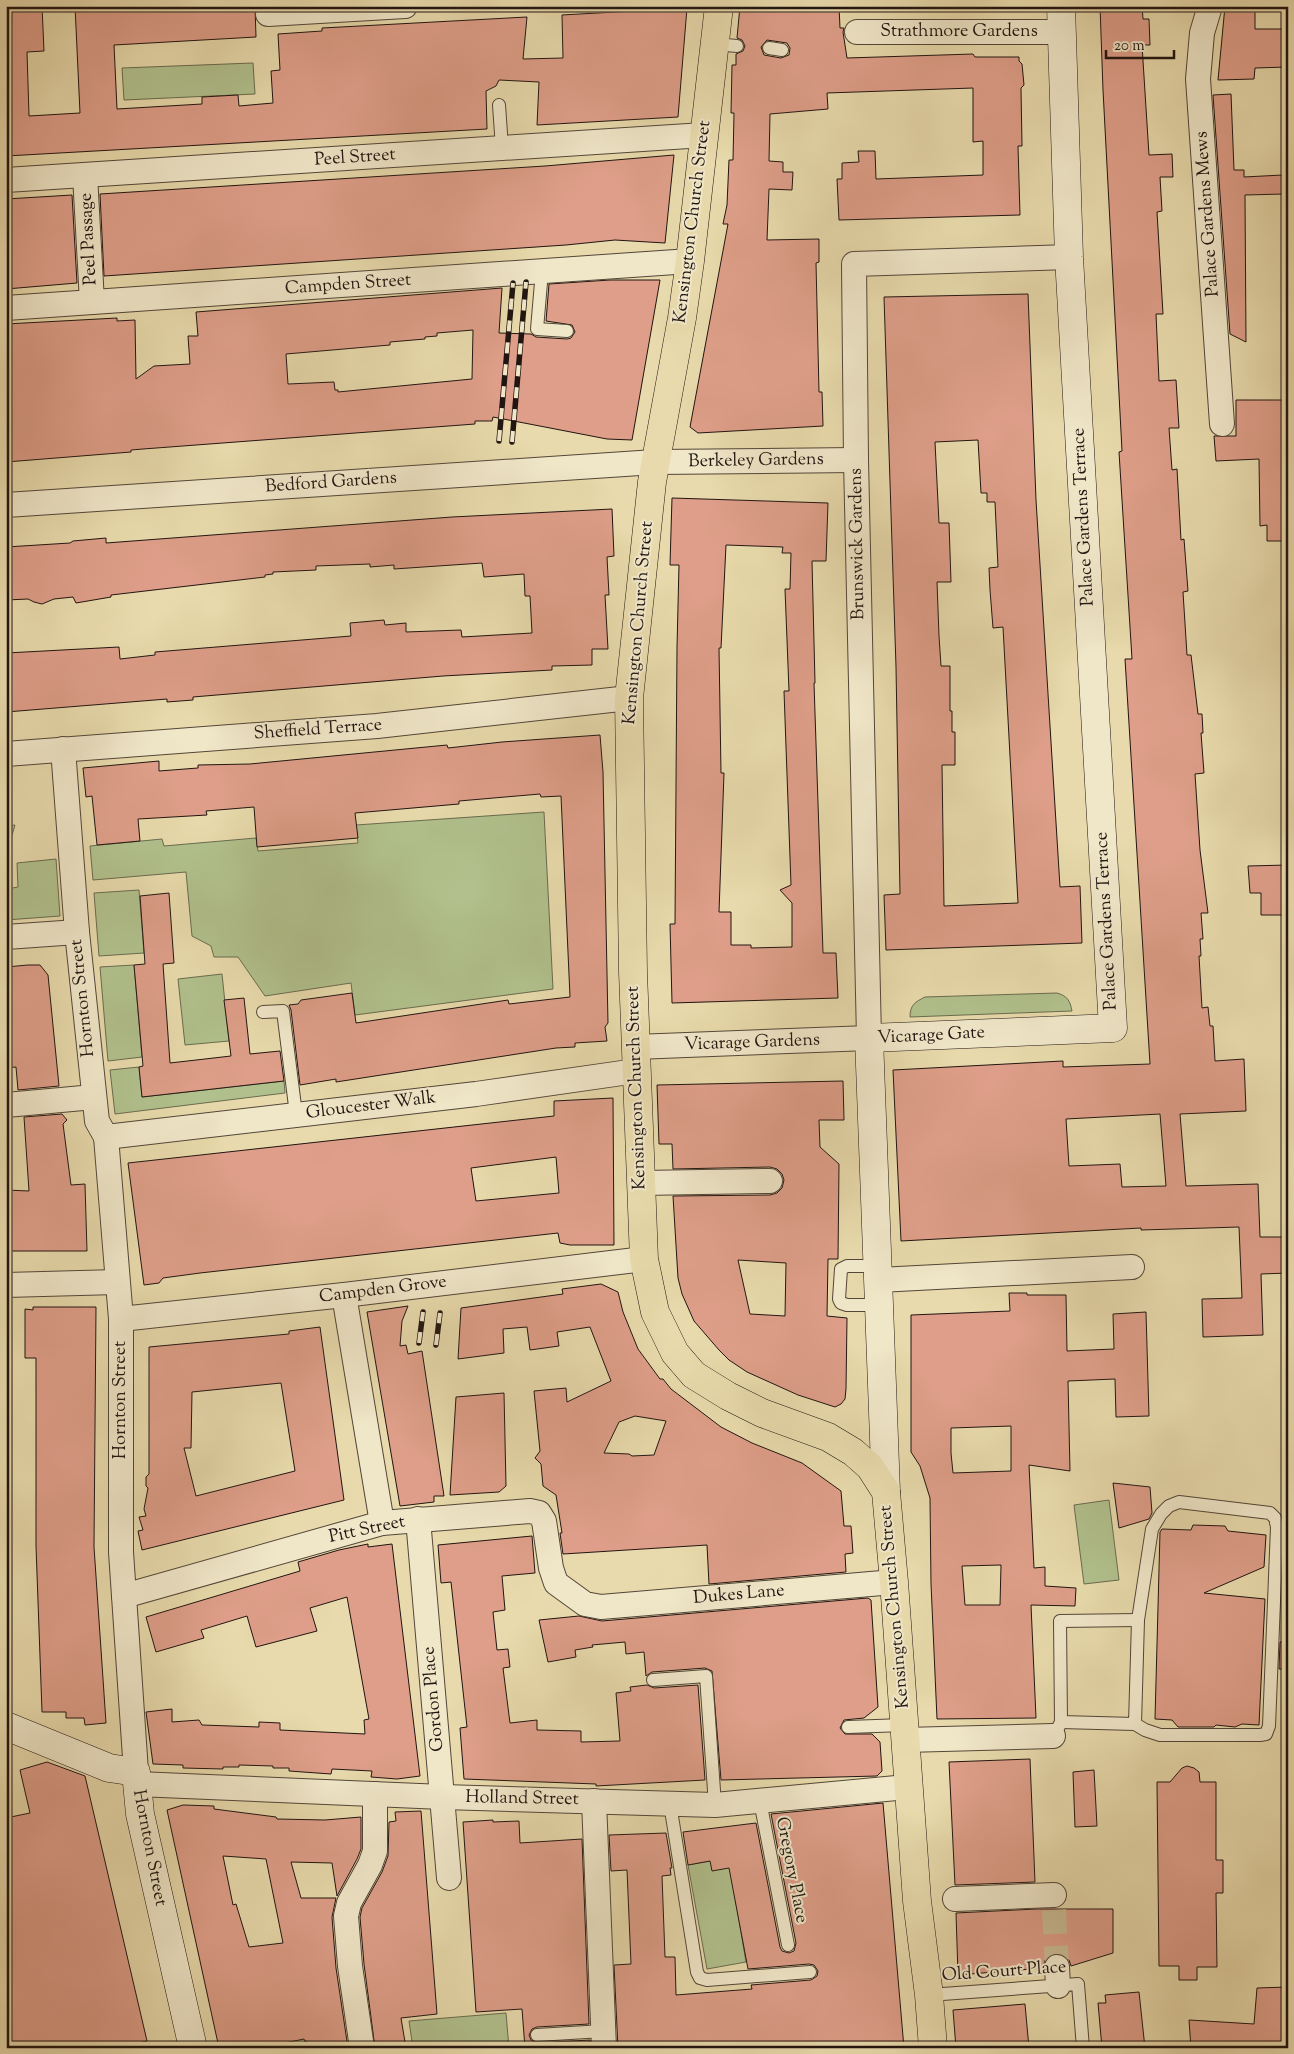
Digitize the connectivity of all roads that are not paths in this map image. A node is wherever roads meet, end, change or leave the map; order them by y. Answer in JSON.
{"nodes":[{"id":1,"x":405,"y":6,"type":"edge"},
{"id":2,"x":719,"y":6,"type":"edge"},
{"id":3,"x":1210,"y":6,"type":"edge"},
{"id":4,"x":268,"y":14,"type":"dead end"},
{"id":5,"x":1061,"y":19,"type":"edge"},
{"id":6,"x":857,"y":32,"type":"dead end"},
{"id":7,"x":769,"y":48,"type":"dead end"},
{"id":8,"x":782,"y":50,"type":"dead end"},
{"id":9,"x":499,"y":105,"type":"dead end"},
{"id":10,"x":704,"y":135,"type":"junction"},
{"id":11,"x":502,"y":148,"type":"junction"},
{"id":12,"x":85,"y":175,"type":"junction"},
{"id":13,"x":6,"y":180,"type":"edge"},
{"id":14,"x":1069,"y":257,"type":"junction"},
{"id":15,"x":690,"y":261,"type":"junction"},
{"id":16,"x":542,"y":271,"type":"junction"},
{"id":17,"x":92,"y":302,"type":"junction"},
{"id":18,"x":6,"y":308,"type":"edge"},
{"id":19,"x":567,"y":331,"type":"dead end"},
{"id":20,"x":1222,"y":424,"type":"dead end"},
{"id":21,"x":856,"y":460,"type":"junction"},
{"id":22,"x":655,"y":462,"type":"junction"},
{"id":23,"x":6,"y":505,"type":"edge"},
{"id":24,"x":629,"y":698,"type":"junction"},
{"id":25,"x":63,"y":749,"type":"junction"},
{"id":26,"x":6,"y":754,"type":"edge"},
{"id":27,"x":76,"y":932,"type":"junction"},
{"id":28,"x":6,"y":937,"type":"edge"},
{"id":29,"x":263,"y":1012,"type":"dead end"},
{"id":30,"x":1113,"y":1028,"type":"joint"},
{"id":31,"x":869,"y":1038,"type":"junction"},
{"id":32,"x":636,"y":1059,"type":"junction"},
{"id":33,"x":94,"y":1097,"type":"junction"},
{"id":34,"x":6,"y":1106,"type":"edge"},
{"id":35,"x":296,"y":1114,"type":"junction"},
{"id":36,"x":106,"y":1137,"type":"junction"},
{"id":37,"x":770,"y":1181,"type":"dead end"},
{"id":38,"x":640,"y":1183,"type":"junction"},
{"id":39,"x":644,"y":1259,"type":"junction"},
{"id":40,"x":1132,"y":1267,"type":"dead end"},
{"id":41,"x":117,"y":1282,"type":"junction"},
{"id":42,"x":879,"y":1284,"type":"junction"},
{"id":43,"x":6,"y":1285,"type":"edge"},
{"id":44,"x":344,"y":1295,"type":"junction"},
{"id":45,"x":121,"y":1319,"type":"junction"},
{"id":46,"x":886,"y":1492,"type":"junction"},
{"id":47,"x":418,"y":1519,"type":"junction"},
{"id":48,"x":382,"y":1522,"type":"junction"},
{"id":49,"x":894,"y":1582,"type":"junction"},
{"id":50,"x":124,"y":1596,"type":"junction"},
{"id":51,"x":585,"y":1604,"type":"joint"},
{"id":52,"x":1138,"y":1620,"type":"junction"},
{"id":53,"x":653,"y":1680,"type":"dead end"},
{"id":54,"x":1135,"y":1724,"type":"junction"},
{"id":55,"x":6,"y":1726,"type":"edge"},
{"id":56,"x":848,"y":1727,"type":"dead end"},
{"id":57,"x":1057,"y":1729,"type":"junction"},
{"id":58,"x":905,"y":1732,"type":"junction"},
{"id":59,"x":136,"y":1778,"type":"junction"},
{"id":60,"x":907,"y":1787,"type":"junction"},
{"id":61,"x":376,"y":1794,"type":"junction"},
{"id":62,"x":443,"y":1797,"type":"junction"},
{"id":63,"x":594,"y":1801,"type":"junction"},
{"id":64,"x":760,"y":1801,"type":"junction"},
{"id":65,"x":670,"y":1804,"type":"junction"},
{"id":66,"x":715,"y":1805,"type":"junction"},
{"id":67,"x":449,"y":1878,"type":"dead end"},
{"id":68,"x":1054,"y":1894,"type":"dead end"},
{"id":69,"x":955,"y":1899,"type":"dead end"},
{"id":70,"x":788,"y":1946,"type":"dead end"},
{"id":71,"x":810,"y":1972,"type":"dead end"},
{"id":72,"x":929,"y":1995,"type":"junction"},
{"id":73,"x":537,"y":2035,"type":"dead end"},
{"id":74,"x":604,"y":2039,"type":"edge"},
{"id":75,"x":193,"y":2048,"type":"edge"},
{"id":76,"x":362,"y":2048,"type":"edge"},
{"id":77,"x":933,"y":2048,"type":"edge"},
{"id":78,"x":1083,"y":2048,"type":"edge"}],
"edges":[{"from":1,"to":4,"type":"street"},
{"from":2,"to":10,"type":"main road","name":"Kensington Church Street"},
{"from":3,"to":20,"type":"street","name":"Palace Gardens Mews"},
{"from":5,"to":6,"type":"street","name":"Strathmore Gardens"},
{"from":5,"to":14,"type":"main road","name":"Palace Gardens Terrace"},
{"from":7,"to":8,"type":"lane"},
{"from":9,"to":11,"type":"lane"},
{"from":10,"to":11,"type":"street","name":"Peel Street"},
{"from":10,"to":15,"type":"main road","name":"Kensington Church Street"},
{"from":11,"to":12,"type":"street","name":"Peel Street"},
{"from":12,"to":13,"type":"street","name":"Peel Street"},
{"from":12,"to":17,"type":"street","name":"Peel Passage"},
{"from":14,"to":21,"type":"street","name":"Brunswick Gardens"},
{"from":14,"to":30,"type":"main road","name":"Palace Gardens Terrace"},
{"from":15,"to":16,"type":"street","name":"Campden Street"},
{"from":15,"to":22,"type":"main road","name":"Kensington Church Street"},
{"from":16,"to":17,"type":"street","name":"Campden Street"},
{"from":16,"to":19,"type":"lane"},
{"from":17,"to":18,"type":"street","name":"Campden Street"},
{"from":21,"to":22,"type":"street","name":"Berkeley Gardens"},
{"from":21,"to":31,"type":"street","name":"Brunswick Gardens"},
{"from":22,"to":23,"type":"street","name":"Bedford Gardens"},
{"from":22,"to":24,"type":"main road","name":"Kensington Church Street"},
{"from":24,"to":25,"type":"street","name":"Sheffield Terrace"},
{"from":24,"to":32,"type":"main road","name":"Kensington Church Street"},
{"from":25,"to":26,"type":"street","name":"Sheffield Terrace"},
{"from":25,"to":27,"type":"street","name":"Hornton Street"},
{"from":27,"to":28,"type":"street"},
{"from":27,"to":33,"type":"street","name":"Hornton Street"},
{"from":29,"to":35,"type":"lane"},
{"from":30,"to":31,"type":"main road","name":"Vicarage Gate"},
{"from":31,"to":32,"type":"street","name":"Vicarage Gardens"},
{"from":31,"to":42,"type":"main road","name":"Vicarage Gate"},
{"from":32,"to":35,"type":"street","name":"Gloucester Walk"},
{"from":32,"to":38,"type":"main road","name":"Kensington Church Street"},
{"from":33,"to":34,"type":"street"},
{"from":33,"to":36,"type":"street","name":"Hornton Street"},
{"from":35,"to":36,"type":"street","name":"Gloucester Walk"},
{"from":36,"to":41,"type":"street","name":"Hornton Street"},
{"from":37,"to":38,"type":"street"},
{"from":38,"to":39,"type":"main road","name":"Kensington Church Street"},
{"from":39,"to":44,"type":"street","name":"Campden Grove"},
{"from":39,"to":46,"type":"main road","name":"Kensington Church Street"},
{"from":40,"to":42,"type":"street"},
{"from":41,"to":43,"type":"street"},
{"from":41,"to":45,"type":"street","name":"Hornton Street"},
{"from":42,"to":46,"type":"main road","name":"Vicarage Gate"},
{"from":44,"to":45,"type":"street","name":"Campden Grove"},
{"from":44,"to":48,"type":"street"},
{"from":45,"to":50,"type":"street","name":"Hornton Street"},
{"from":46,"to":49,"type":"main road","name":"Kensington Church Street"},
{"from":47,"to":48,"type":"street","name":"Pitt Street"},
{"from":47,"to":51,"type":"street","name":"Pitt Street"},
{"from":47,"to":62,"type":"street","name":"Gordon Place"},
{"from":48,"to":50,"type":"street","name":"Pitt Street"},
{"from":49,"to":51,"type":"street","name":"Dukes Lane"},
{"from":49,"to":58,"type":"main road","name":"Kensington Church Street"},
{"from":50,"to":59,"type":"street","name":"Hornton Street"},
{"from":52,"to":54,"type":"lane"},
{"from":52,"to":54,"type":"lane"},
{"from":52,"to":57,"type":"lane"},
{"from":53,"to":66,"type":"lane"},
{"from":54,"to":57,"type":"lane"},
{"from":55,"to":59,"type":"main road","name":"Holland Street"},
{"from":56,"to":58,"type":"lane"},
{"from":57,"to":58,"type":"street"},
{"from":58,"to":60,"type":"main road","name":"Kensington Church Street"},
{"from":59,"to":61,"type":"street","name":"Holland Street"},
{"from":59,"to":75,"type":"main road","name":"Hornton Street"},
{"from":60,"to":64,"type":"street","name":"Holland Street"},
{"from":60,"to":72,"type":"main road","name":"Kensington Church Street"},
{"from":61,"to":62,"type":"street","name":"Holland Street"},
{"from":61,"to":76,"type":"street"},
{"from":62,"to":63,"type":"street","name":"Holland Street"},
{"from":62,"to":67,"type":"street","name":"Gordon Place"},
{"from":63,"to":65,"type":"street","name":"Holland Street"},
{"from":63,"to":74,"type":"street"},
{"from":64,"to":66,"type":"street","name":"Holland Street"},
{"from":64,"to":70,"type":"lane","name":"Gregory Place"},
{"from":65,"to":66,"type":"street","name":"Holland Street"},
{"from":65,"to":71,"type":"lane"},
{"from":68,"to":69,"type":"street"},
{"from":72,"to":77,"type":"main road","name":"Kensington Church Street"},
{"from":72,"to":78,"type":"lane","name":"Old Court Place"},
{"from":73,"to":74,"type":"lane"}]}
